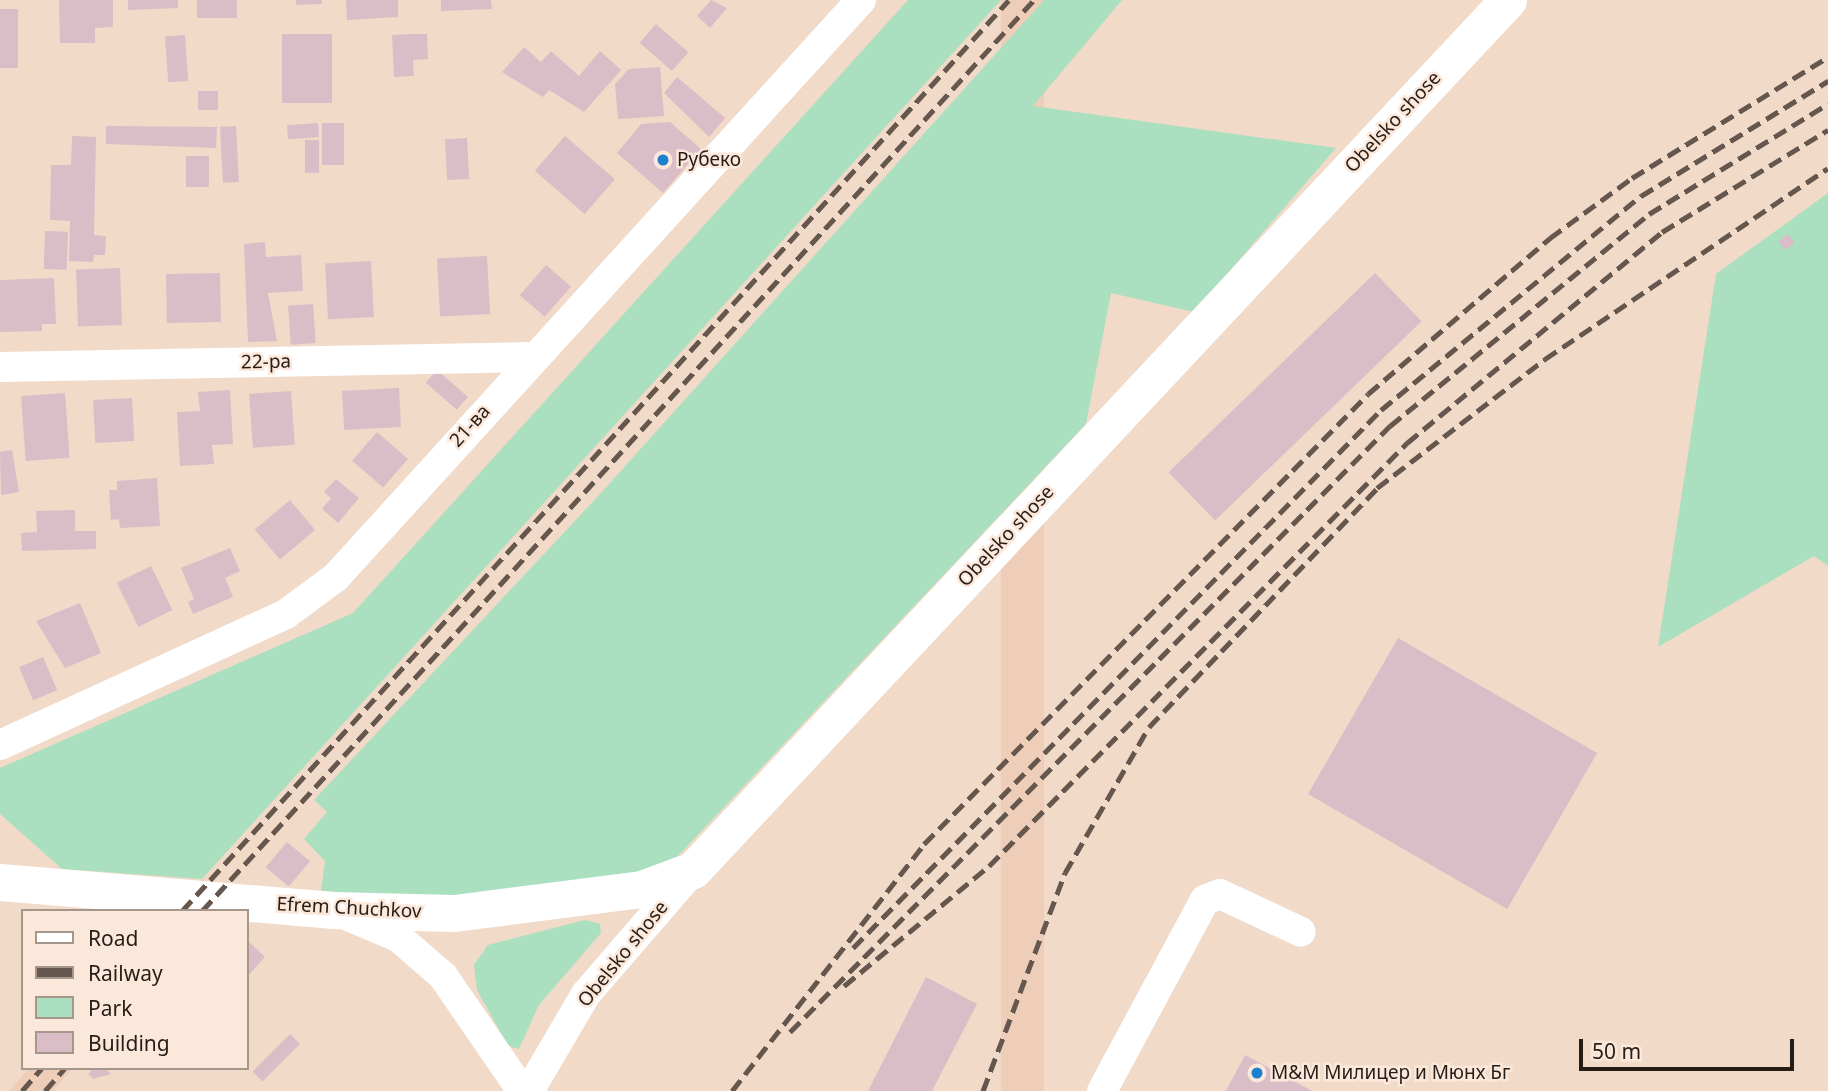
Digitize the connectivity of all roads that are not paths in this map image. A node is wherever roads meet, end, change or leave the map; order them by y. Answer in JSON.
{"nodes":[{"id":1,"x":861,"y":0,"type":"edge"},
{"id":2,"x":1508,"y":0,"type":"edge"},
{"id":3,"x":532,"y":357,"type":"junction"},
{"id":4,"x":0,"y":367,"type":"edge"},
{"id":5,"x":0,"y":745,"type":"edge"},
{"id":6,"x":693,"y":870,"type":"junction"},
{"id":7,"x":6,"y":878,"type":"edge"},
{"id":8,"x":334,"y":910,"type":"junction"},
{"id":9,"x":1301,"y":932,"type":"dead end"},
{"id":10,"x":522,"y":1091,"type":"edge"},
{"id":11,"x":529,"y":1091,"type":"edge"},
{"id":12,"x":1102,"y":1091,"type":"edge"}],
"edges":[{"from":1,"to":3,"type":"street","name":"21-ва"},
{"from":2,"to":6,"type":"street","name":"Obelsko shose"},
{"from":3,"to":4,"type":"street","name":"22-ра"},
{"from":3,"to":5,"type":"street","name":"21-ва"},
{"from":6,"to":8,"type":"street","name":"Efrem Chuchkov"},
{"from":6,"to":11,"type":"street","name":"Obelsko shose"},
{"from":7,"to":8,"type":"street","name":"Efrem Chuchkov"},
{"from":8,"to":10,"type":"street"},
{"from":9,"to":12,"type":"street"}]}
